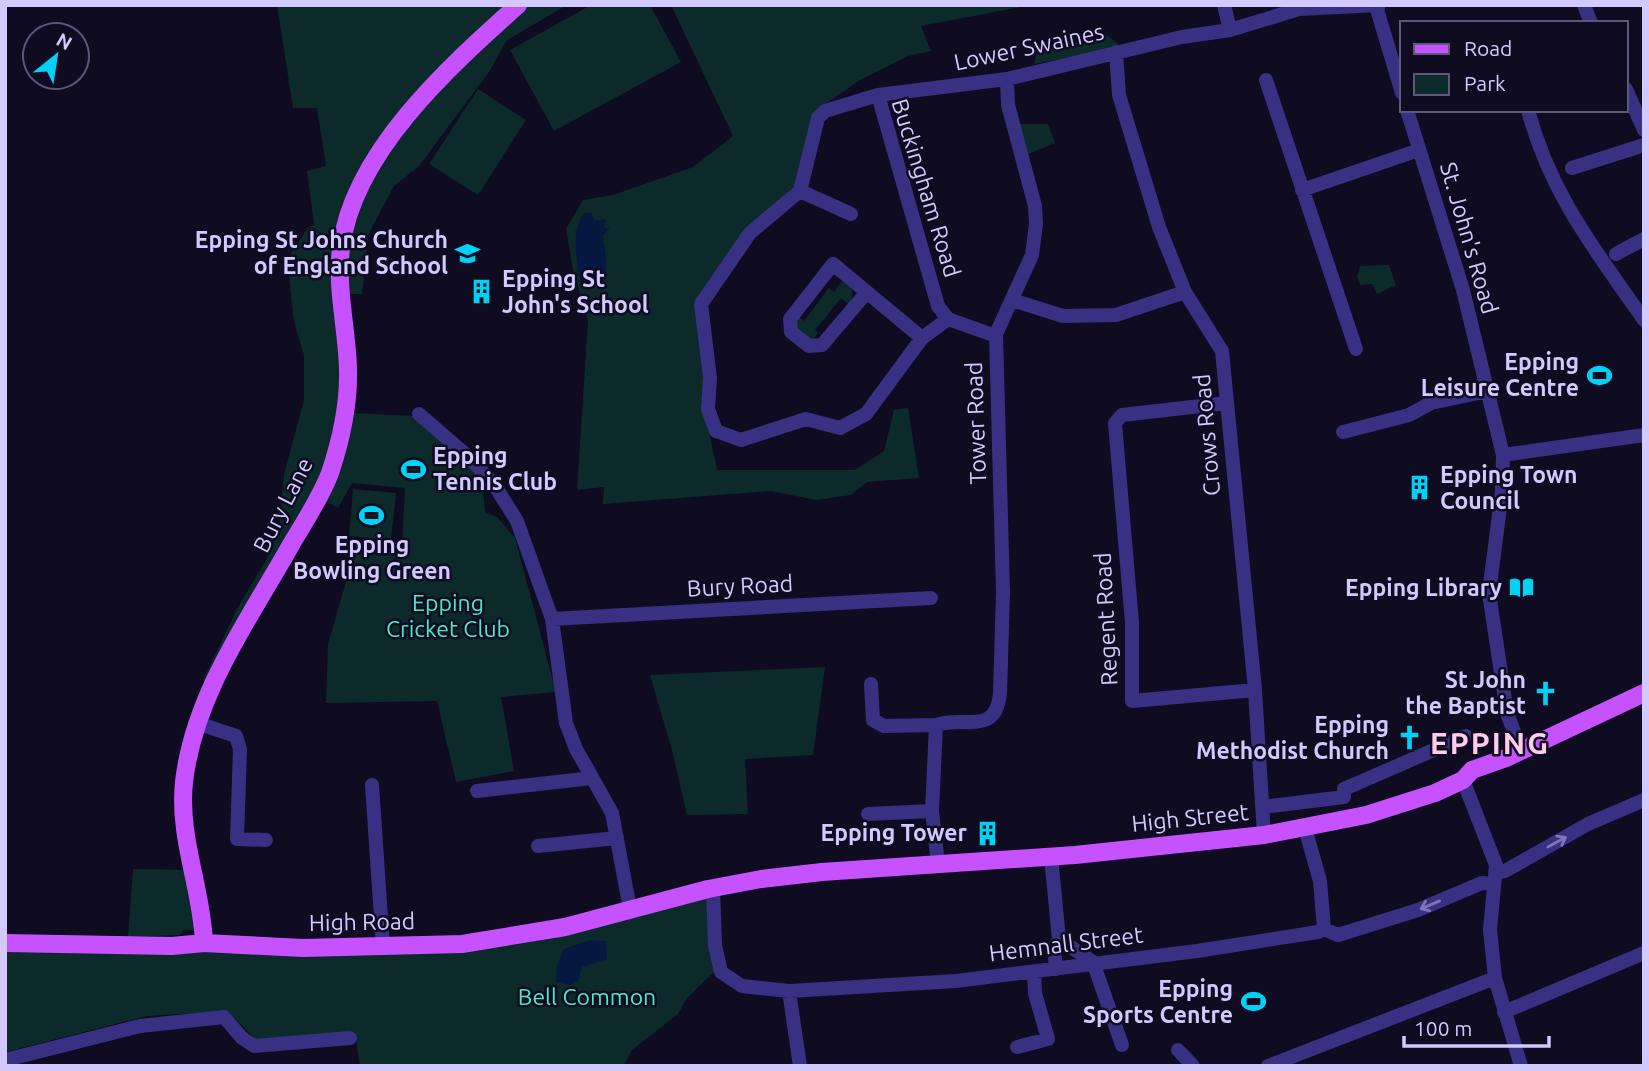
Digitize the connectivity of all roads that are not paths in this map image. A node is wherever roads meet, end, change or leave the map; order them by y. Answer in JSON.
{"nodes":[{"id":1,"x":518,"y":5,"type":"edge"},
{"id":2,"x":1224,"y":5,"type":"edge"},
{"id":3,"x":1377,"y":6,"type":"edge"},
{"id":4,"x":1230,"y":30,"type":"junction"},
{"id":5,"x":1116,"y":52,"type":"junction"},
{"id":6,"x":1007,"y":79,"type":"junction"},
{"id":7,"x":1266,"y":80,"type":"dead end"},
{"id":8,"x":1400,"y":86,"type":"edge"},
{"id":9,"x":1628,"y":94,"type":"edge"},
{"id":10,"x":878,"y":95,"type":"junction"},
{"id":11,"x":1408,"y":112,"type":"edge"},
{"id":12,"x":1529,"y":112,"type":"edge"},
{"id":13,"x":1644,"y":130,"type":"edge"},
{"id":14,"x":1644,"y":145,"type":"edge"},
{"id":15,"x":1419,"y":150,"type":"junction"},
{"id":16,"x":1572,"y":168,"type":"dead end"},
{"id":17,"x":1302,"y":190,"type":"junction"},
{"id":18,"x":800,"y":191,"type":"junction"},
{"id":19,"x":851,"y":214,"type":"dead end"},
{"id":20,"x":1644,"y":239,"type":"edge"},
{"id":21,"x":1616,"y":254,"type":"dead end"},
{"id":22,"x":867,"y":292,"type":"junction"},
{"id":23,"x":1185,"y":292,"type":"junction"},
{"id":24,"x":1012,"y":300,"type":"junction"},
{"id":25,"x":948,"y":319,"type":"junction"},
{"id":26,"x":1644,"y":320,"type":"edge"},
{"id":27,"x":996,"y":336,"type":"junction"},
{"id":28,"x":922,"y":338,"type":"junction"},
{"id":29,"x":1356,"y":349,"type":"dead end"},
{"id":30,"x":1488,"y":391,"type":"junction"},
{"id":31,"x":1227,"y":402,"type":"junction"},
{"id":32,"x":419,"y":414,"type":"dead end"},
{"id":33,"x":1343,"y":432,"type":"dead end"},
{"id":34,"x":1644,"y":435,"type":"edge"},
{"id":35,"x":1503,"y":455,"type":"junction"},
{"id":36,"x":931,"y":598,"type":"dead end"},
{"id":37,"x":552,"y":619,"type":"junction"},
{"id":38,"x":871,"y":684,"type":"dead end"},
{"id":39,"x":1255,"y":690,"type":"junction"},
{"id":40,"x":1644,"y":693,"type":"edge"},
{"id":41,"x":197,"y":723,"type":"junction"},
{"id":42,"x":936,"y":725,"type":"junction"},
{"id":43,"x":1466,"y":736,"type":"dead end"},
{"id":44,"x":1521,"y":750,"type":"junction"},
{"id":45,"x":592,"y":778,"type":"junction"},
{"id":46,"x":1463,"y":780,"type":"junction"},
{"id":47,"x":372,"y":785,"type":"dead end"},
{"id":48,"x":477,"y":791,"type":"dead end"},
{"id":49,"x":1644,"y":800,"type":"edge"},
{"id":50,"x":1263,"y":807,"type":"junction"},
{"id":51,"x":932,"y":811,"type":"junction"},
{"id":52,"x":868,"y":814,"type":"dead end"},
{"id":53,"x":1305,"y":828,"type":"junction"},
{"id":54,"x":1264,"y":835,"type":"junction"},
{"id":55,"x":617,"y":838,"type":"junction"},
{"id":56,"x":267,"y":840,"type":"dead end"},
{"id":57,"x":538,"y":846,"type":"dead end"},
{"id":58,"x":1051,"y":857,"type":"junction"},
{"id":59,"x":938,"y":864,"type":"junction"},
{"id":60,"x":1495,"y":878,"type":"junction"},
{"id":61,"x":713,"y":888,"type":"junction"},
{"id":62,"x":631,"y":909,"type":"junction"},
{"id":63,"x":1324,"y":929,"type":"junction"},
{"id":64,"x":1059,"y":939,"type":"junction"},
{"id":65,"x":5,"y":943,"type":"edge"},
{"id":66,"x":204,"y":943,"type":"junction"},
{"id":67,"x":383,"y":947,"type":"junction"},
{"id":68,"x":1644,"y":953,"type":"edge"},
{"id":69,"x":1093,"y":962,"type":"junction"},
{"id":70,"x":1056,"y":969,"type":"junction"},
{"id":71,"x":1034,"y":972,"type":"junction"},
{"id":72,"x":1495,"y":978,"type":"junction"},
{"id":73,"x":789,"y":990,"type":"junction"},
{"id":74,"x":1504,"y":1012,"type":"junction"},
{"id":75,"x":350,"y":1038,"type":"dead end"},
{"id":76,"x":1122,"y":1045,"type":"dead end"},
{"id":77,"x":1017,"y":1047,"type":"dead end"},
{"id":78,"x":1178,"y":1049,"type":"dead end"},
{"id":79,"x":5,"y":1060,"type":"edge"},
{"id":80,"x":796,"y":1065,"type":"edge"},
{"id":81,"x":1193,"y":1066,"type":"edge"},
{"id":82,"x":1268,"y":1066,"type":"edge"},
{"id":83,"x":1521,"y":1066,"type":"edge"}],
"edges":[{"from":1,"to":41,"type":"main road","name":"Bury Lane"},
{"from":2,"to":4,"type":"street"},
{"from":3,"to":4,"type":"street","name":"Lower Swaines"},
{"from":3,"to":8,"type":"street"},
{"from":4,"to":5,"type":"street","name":"Lower Swaines"},
{"from":5,"to":6,"type":"street","name":"Lower Swaines"},
{"from":5,"to":23,"type":"street","name":"Crows Road"},
{"from":6,"to":10,"type":"street","name":"Lower Swaines"},
{"from":6,"to":24,"type":"street","name":"Tower Road"},
{"from":7,"to":17,"type":"street"},
{"from":9,"to":13,"type":"street"},
{"from":10,"to":18,"type":"street","name":"Buckingham Road"},
{"from":10,"to":25,"type":"street","name":"Buckingham Road"},
{"from":11,"to":15,"type":"street","name":"St. John's Road"},
{"from":12,"to":26,"type":"street"},
{"from":14,"to":16,"type":"street"},
{"from":15,"to":17,"type":"street"},
{"from":15,"to":30,"type":"street","name":"St. John's Road"},
{"from":17,"to":29,"type":"street"},
{"from":18,"to":19,"type":"street"},
{"from":18,"to":28,"type":"street"},
{"from":20,"to":21,"type":"street"},
{"from":22,"to":22,"type":"street"},
{"from":22,"to":28,"type":"street"},
{"from":23,"to":24,"type":"street"},
{"from":23,"to":31,"type":"street","name":"Crows Road"},
{"from":24,"to":27,"type":"street","name":"Tower Road"},
{"from":25,"to":27,"type":"street"},
{"from":25,"to":28,"type":"street"},
{"from":27,"to":42,"type":"street","name":"Tower Road"},
{"from":30,"to":33,"type":"street"},
{"from":30,"to":35,"type":"street","name":"St. John's Road"},
{"from":31,"to":39,"type":"street","name":"Crows Road"},
{"from":31,"to":39,"type":"street","name":"Regent Road"},
{"from":32,"to":37,"type":"street"},
{"from":34,"to":35,"type":"street"},
{"from":35,"to":44,"type":"street","name":"St. John's Road"},
{"from":36,"to":37,"type":"street","name":"Bury Road"},
{"from":37,"to":45,"type":"street"},
{"from":38,"to":42,"type":"street","name":"Tower Road"},
{"from":39,"to":50,"type":"street","name":"Crows Road"},
{"from":40,"to":44,"type":"main road","name":"High Street"},
{"from":41,"to":56,"type":"street"},
{"from":41,"to":66,"type":"main road","name":"Bury Lane"},
{"from":42,"to":51,"type":"street"},
{"from":43,"to":50,"type":"street"},
{"from":44,"to":46,"type":"main road","name":"High Street"},
{"from":45,"to":48,"type":"street"},
{"from":45,"to":55,"type":"street"},
{"from":46,"to":53,"type":"main road","name":"High Street"},
{"from":46,"to":60,"type":"street"},
{"from":47,"to":67,"type":"street"},
{"from":60,"to":49,"type":"street","name":"Hemnall Street","one_way":true},
{"from":50,"to":54,"type":"street","name":"Crows Road"},
{"from":51,"to":52,"type":"street"},
{"from":51,"to":59,"type":"street"},
{"from":53,"to":54,"type":"main road","name":"High Street"},
{"from":53,"to":63,"type":"street"},
{"from":54,"to":58,"type":"main road","name":"High Street"},
{"from":55,"to":57,"type":"street"},
{"from":55,"to":62,"type":"street"},
{"from":58,"to":59,"type":"main road","name":"High Street"},
{"from":58,"to":64,"type":"street"},
{"from":59,"to":61,"type":"main road","name":"High Street"},
{"from":60,"to":63,"type":"street","name":"Hemnall Street","one_way":true},
{"from":60,"to":72,"type":"street"},
{"from":61,"to":62,"type":"main road","name":"High Road"},
{"from":61,"to":73,"type":"street","name":"Hemnall Street"},
{"from":62,"to":67,"type":"main road","name":"High Road"},
{"from":63,"to":69,"type":"street","name":"Hemnall Street"},
{"from":64,"to":69,"type":"street"},
{"from":64,"to":70,"type":"street"},
{"from":65,"to":66,"type":"main road","name":"High Road"},
{"from":66,"to":67,"type":"main road","name":"High Road"},
{"from":68,"to":74,"type":"street"},
{"from":69,"to":70,"type":"street","name":"Hemnall Street"},
{"from":69,"to":76,"type":"street"},
{"from":70,"to":71,"type":"street","name":"Hemnall Street"},
{"from":71,"to":73,"type":"street","name":"Hemnall Street"},
{"from":71,"to":77,"type":"street"},
{"from":72,"to":74,"type":"street"},
{"from":72,"to":82,"type":"street"},
{"from":73,"to":80,"type":"street"},
{"from":74,"to":83,"type":"street"},
{"from":75,"to":79,"type":"street"},
{"from":78,"to":81,"type":"street"}]}
